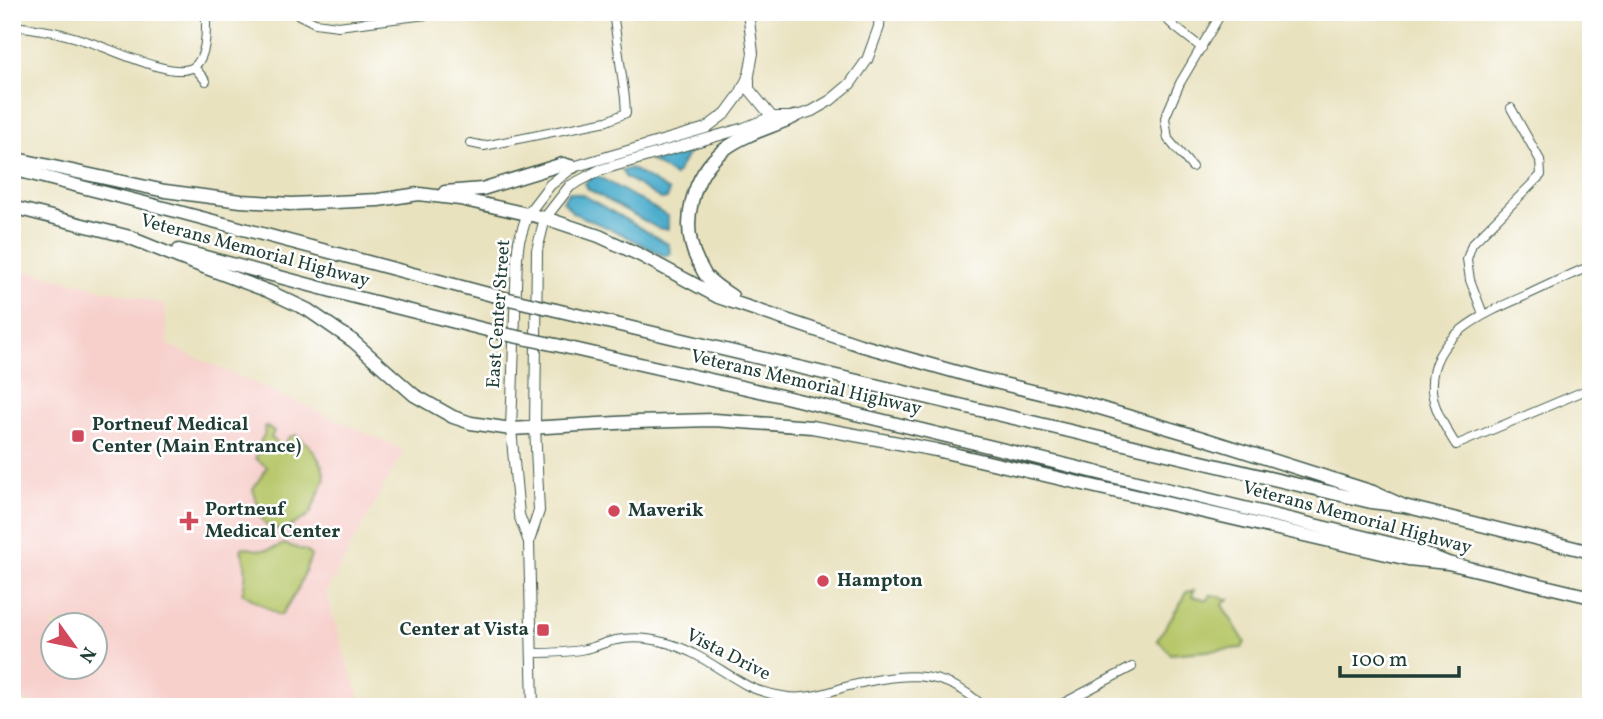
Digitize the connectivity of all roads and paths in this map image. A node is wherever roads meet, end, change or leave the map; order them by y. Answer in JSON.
{"nodes":[{"id":1,"x":206,"y":12,"type":"edge"},
{"id":2,"x":293,"y":12,"type":"edge"},
{"id":3,"x":450,"y":12,"type":"edge"},
{"id":4,"x":613,"y":12,"type":"edge"},
{"id":5,"x":748,"y":12,"type":"edge"},
{"id":6,"x":880,"y":12,"type":"edge"},
{"id":7,"x":1159,"y":12,"type":"edge"},
{"id":8,"x":1222,"y":12,"type":"edge"},
{"id":9,"x":12,"y":26,"type":"edge"},
{"id":10,"x":1202,"y":48,"type":"junction"},
{"id":11,"x":194,"y":67,"type":"junction"},
{"id":12,"x":749,"y":75,"type":"junction"},
{"id":13,"x":206,"y":81,"type":"dead end"},
{"id":14,"x":1511,"y":108,"type":"dead end"},
{"id":15,"x":772,"y":117,"type":"junction"},
{"id":16,"x":794,"y":117,"type":"junction"},
{"id":17,"x":470,"y":143,"type":"dead end"},
{"id":18,"x":12,"y":158,"type":"edge"},
{"id":19,"x":573,"y":167,"type":"junction"},
{"id":20,"x":1192,"y":167,"type":"dead end"},
{"id":21,"x":12,"y":169,"type":"edge"},
{"id":22,"x":419,"y":194,"type":"junction"},
{"id":23,"x":12,"y":207,"type":"edge"},
{"id":24,"x":527,"y":215,"type":"junction"},
{"id":25,"x":545,"y":218,"type":"junction"},
{"id":26,"x":128,"y":237,"type":"junction"},
{"id":27,"x":1591,"y":266,"type":"edge"},
{"id":28,"x":747,"y":306,"type":"junction"},
{"id":29,"x":1483,"y":314,"type":"junction"},
{"id":30,"x":1591,"y":388,"type":"edge"},
{"id":31,"x":535,"y":427,"type":"junction"},
{"id":32,"x":511,"y":429,"type":"junction"},
{"id":33,"x":1404,"y":506,"type":"junction"},
{"id":34,"x":529,"y":542,"type":"junction"},
{"id":35,"x":1591,"y":552,"type":"edge"},
{"id":36,"x":1448,"y":563,"type":"junction"},
{"id":37,"x":1591,"y":597,"type":"edge"},
{"id":38,"x":532,"y":653,"type":"junction"},
{"id":39,"x":1132,"y":667,"type":"dead end"},
{"id":40,"x":12,"y":703,"type":"edge"},
{"id":41,"x":18,"y":707,"type":"edge"},
{"id":42,"x":533,"y":707,"type":"edge"},
{"id":43,"x":984,"y":707,"type":"edge"},
{"id":44,"x":1056,"y":707,"type":"edge"}],
"edges":[{"from":1,"to":11,"type":"street"},
{"from":2,"to":3,"type":"street"},
{"from":4,"to":17,"type":"street"},
{"from":5,"to":12,"type":"main road","name":"East Center Street"},
{"from":6,"to":16,"type":"main road"},
{"from":7,"to":10,"type":"street"},
{"from":8,"to":10,"type":"street"},
{"from":9,"to":11,"type":"street"},
{"from":10,"to":20,"type":"street"},
{"from":11,"to":13,"type":"street"},
{"from":12,"to":15,"type":"main road"},
{"from":12,"to":19,"type":"main road","name":"East Center Street"},
{"from":14,"to":29,"type":"street"},
{"from":15,"to":16,"type":"main road"},
{"from":15,"to":25,"type":"main road","name":"East Center Street"},
{"from":16,"to":28,"type":"highway"},
{"from":18,"to":22,"type":"highway"},
{"from":19,"to":22,"type":"highway"},
{"from":19,"to":24,"type":"main road","name":"East Center Street"},
{"from":21,"to":33,"type":"highway","name":"Veterans Memorial Highway","bridge":true},
{"from":22,"to":24,"type":"highway"},
{"from":23,"to":26,"type":"highway","name":"Veterans Memorial Highway"},
{"from":24,"to":25,"type":"highway"},
{"from":24,"to":32,"type":"main road","name":"East Center Street"},
{"from":25,"to":28,"type":"highway"},
{"from":25,"to":31,"type":"main road","name":"East Center Street"},
{"from":26,"to":32,"type":"highway"},
{"from":26,"to":36,"type":"highway","name":"Veterans Memorial Highway","bridge":true},
{"from":27,"to":29,"type":"street"},
{"from":28,"to":33,"type":"highway"},
{"from":29,"to":30,"type":"street"},
{"from":31,"to":32,"type":"highway"},
{"from":31,"to":34,"type":"main road","name":"East Center Street"},
{"from":31,"to":36,"type":"highway"},
{"from":32,"to":34,"type":"main road","name":"East Center Street"},
{"from":33,"to":35,"type":"highway","name":"Veterans Memorial Highway"},
{"from":34,"to":38,"type":"main road","name":"East Center Street"},
{"from":36,"to":37,"type":"highway","name":"Veterans Memorial Highway"},
{"from":38,"to":42,"type":"main road","name":"East Center Street"},
{"from":38,"to":43,"type":"street","name":"Vista Drive"},
{"from":39,"to":44,"type":"street"},
{"from":40,"to":41,"type":"street"}]}
